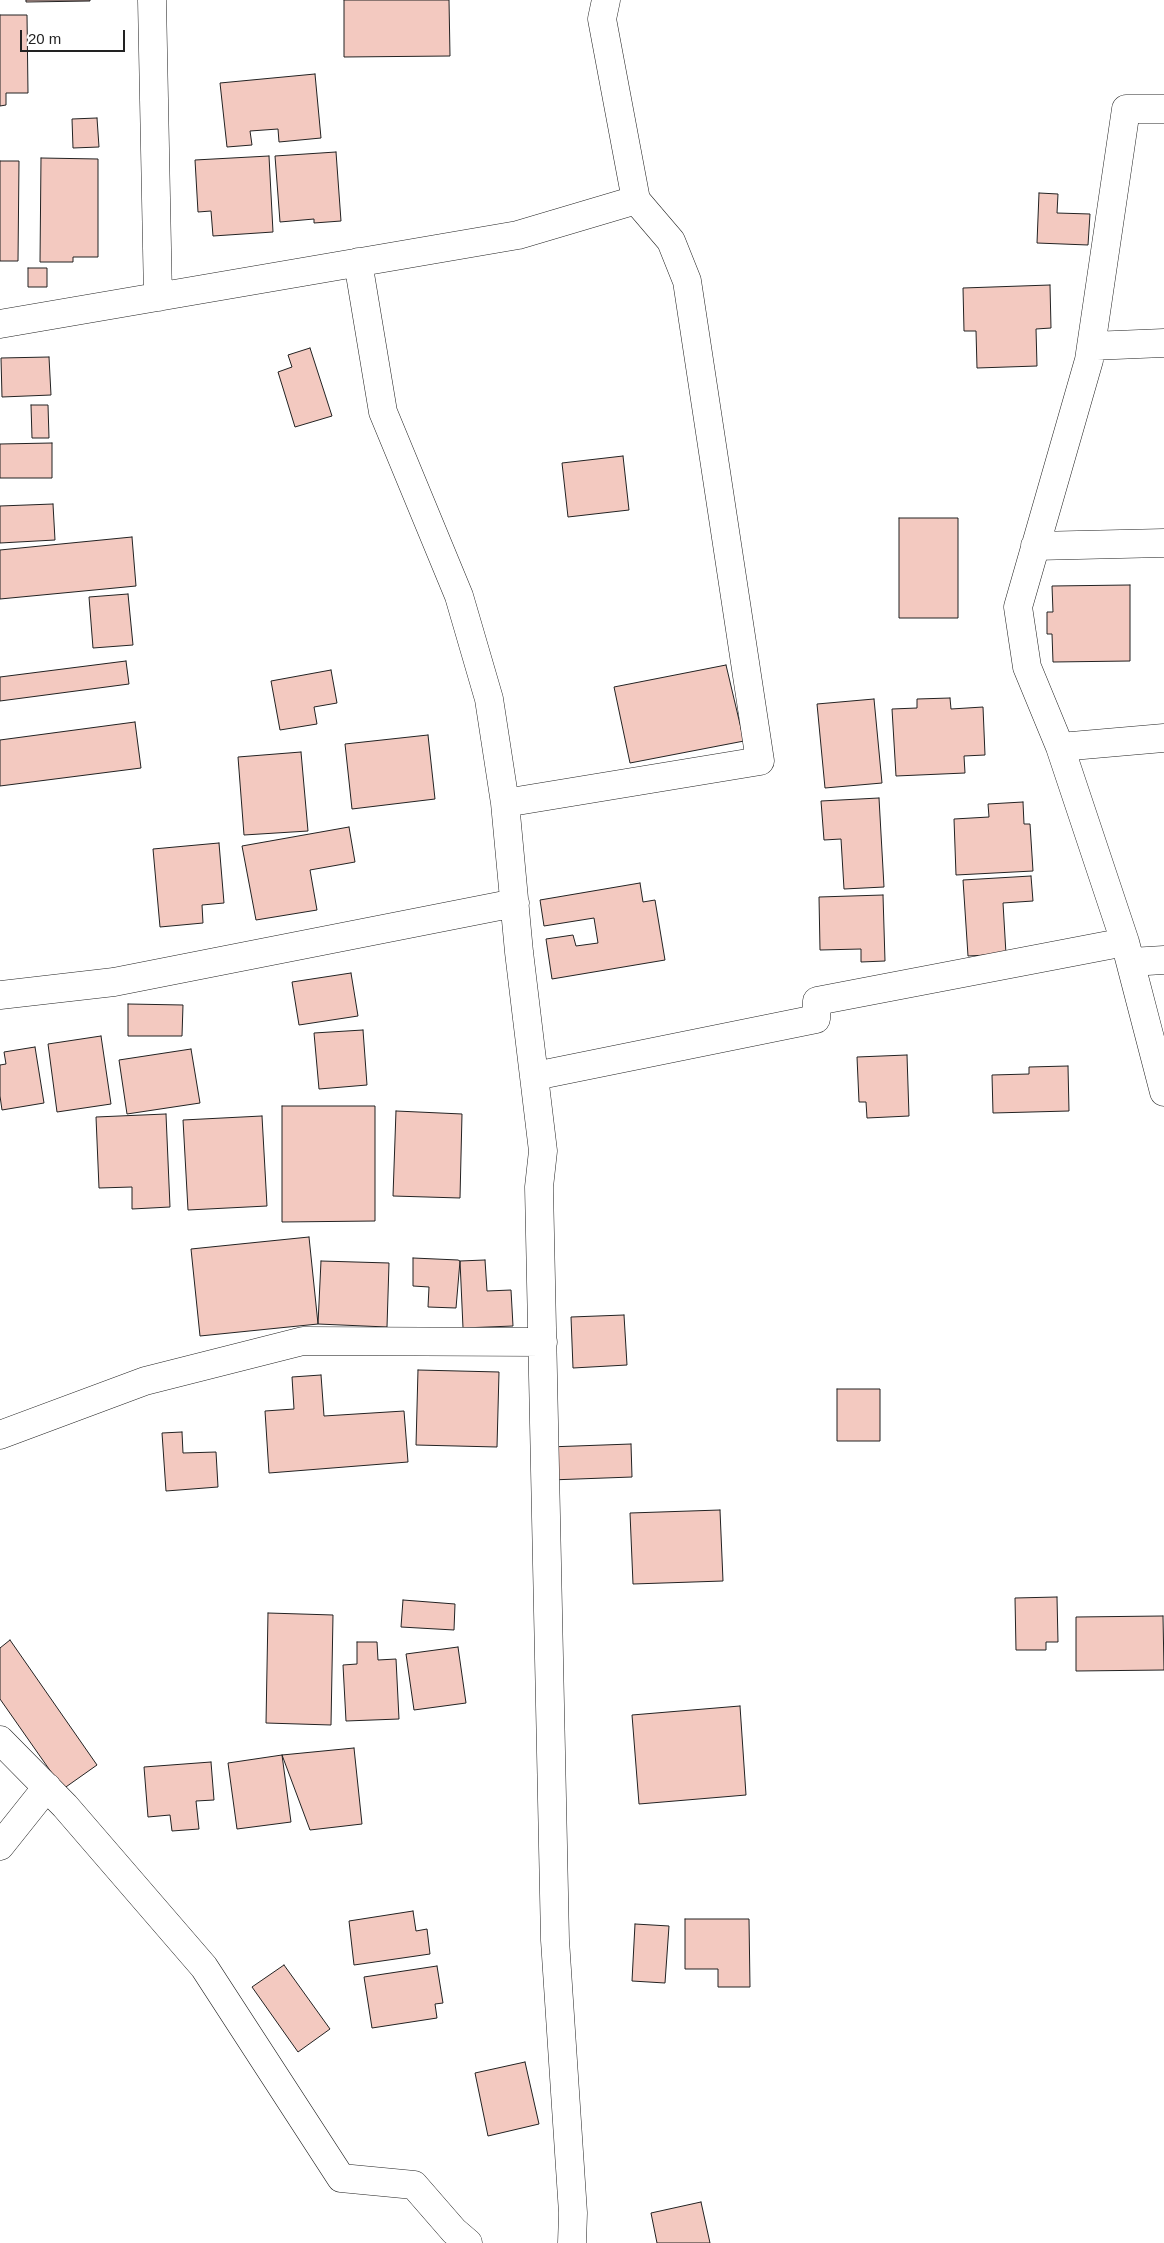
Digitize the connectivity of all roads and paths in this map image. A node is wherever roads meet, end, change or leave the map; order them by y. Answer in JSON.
{"nodes":[{"id":1,"x":152,"y":0,"type":"edge"},
{"id":2,"x":606,"y":0,"type":"edge"},
{"id":3,"x":1164,"y":109,"type":"edge"},
{"id":4,"x":636,"y":200,"type":"junction"},
{"id":5,"x":358,"y":262,"type":"junction"},
{"id":6,"x":158,"y":297,"type":"junction"},
{"id":7,"x":0,"y":324,"type":"edge"},
{"id":8,"x":1164,"y":344,"type":"edge"},
{"id":9,"x":1091,"y":346,"type":"junction"},
{"id":10,"x":1164,"y":544,"type":"edge"},
{"id":11,"x":1035,"y":546,"type":"junction"},
{"id":12,"x":1164,"y":738,"type":"edge"},
{"id":13,"x":1060,"y":747,"type":"junction"},
{"id":14,"x":505,"y":804,"type":"junction"},
{"id":15,"x":515,"y":903,"type":"junction"},
{"id":16,"x":1128,"y":952,"type":"junction"},
{"id":17,"x":1164,"y":960,"type":"edge"},
{"id":18,"x":0,"y":996,"type":"edge"},
{"id":19,"x":535,"y":1076,"type":"junction"},
{"id":20,"x":1164,"y":1092,"type":"edge"},
{"id":21,"x":543,"y":1342,"type":"junction"},
{"id":22,"x":0,"y":1435,"type":"edge"},
{"id":23,"x":0,"y":1740,"type":"edge"},
{"id":24,"x":47,"y":1787,"type":"junction"},
{"id":25,"x":0,"y":1846,"type":"edge"},
{"id":26,"x":468,"y":2243,"type":"edge"},
{"id":27,"x":572,"y":2243,"type":"edge"}],
"edges":[{"from":1,"to":6,"type":"street"},
{"from":2,"to":4,"type":"street"},
{"from":3,"to":9,"type":"street"},
{"from":4,"to":5,"type":"street"},
{"from":4,"to":14,"type":"street"},
{"from":5,"to":6,"type":"street"},
{"from":5,"to":14,"type":"street"},
{"from":6,"to":7,"type":"street"},
{"from":8,"to":9,"type":"street"},
{"from":9,"to":11,"type":"street"},
{"from":10,"to":11,"type":"street"},
{"from":11,"to":13,"type":"street"},
{"from":12,"to":13,"type":"street"},
{"from":13,"to":16,"type":"street"},
{"from":14,"to":15,"type":"street"},
{"from":15,"to":18,"type":"street"},
{"from":15,"to":19,"type":"street"},
{"from":16,"to":17,"type":"street"},
{"from":16,"to":19,"type":"street"},
{"from":16,"to":20,"type":"street"},
{"from":19,"to":21,"type":"street"},
{"from":21,"to":22,"type":"street"},
{"from":21,"to":27,"type":"street"},
{"from":23,"to":24,"type":"street"},
{"from":24,"to":25,"type":"street"},
{"from":24,"to":26,"type":"street"}]}
